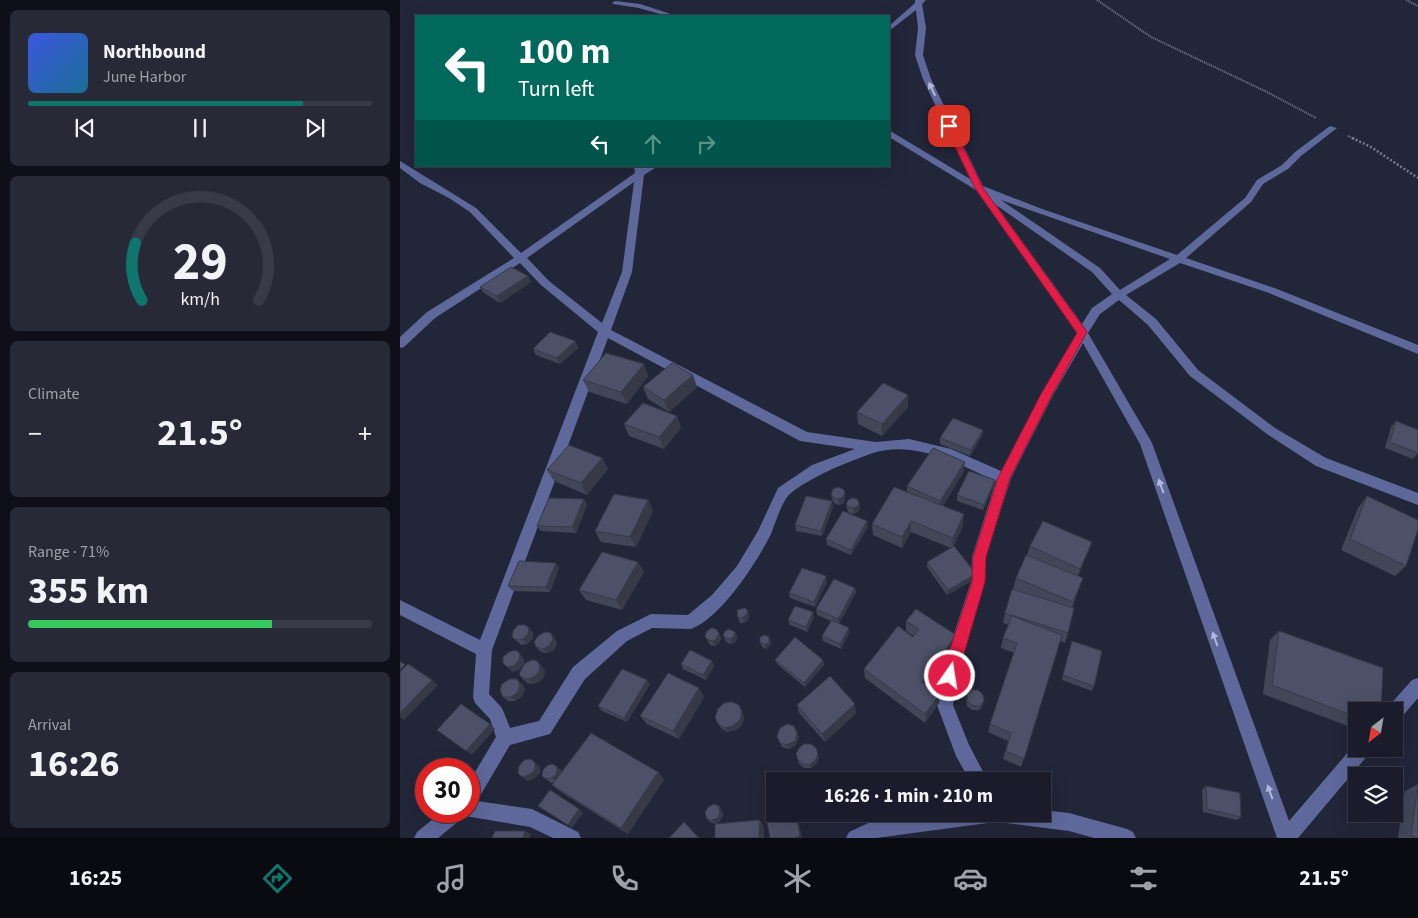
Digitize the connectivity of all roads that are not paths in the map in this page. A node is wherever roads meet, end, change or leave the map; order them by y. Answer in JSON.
{"nodes":[{"id":1,"x":612,"y":2,"type":"edge"},
{"id":2,"x":920,"y":2,"type":"edge"},
{"id":3,"x":619,"y":14,"type":"dead end"},
{"id":4,"x":671,"y":15,"type":"edge"},
{"id":5,"x":890,"y":28,"type":"edge"},
{"id":6,"x":1333,"y":128,"type":"road end"},
{"id":7,"x":890,"y":135,"type":"edge"},
{"id":8,"x":400,"y":164,"type":"edge"},
{"id":9,"x":639,"y":170,"type":"edge"},
{"id":10,"x":979,"y":188,"type":"junction"},
{"id":11,"x":1180,"y":258,"type":"junction"},
{"id":12,"x":519,"y":259,"type":"junction"},
{"id":13,"x":1119,"y":295,"type":"junction"},
{"id":14,"x":604,"y":331,"type":"junction"},
{"id":15,"x":1082,"y":332,"type":"junction"},
{"id":16,"x":400,"y":344,"type":"edge"},
{"id":17,"x":1418,"y":350,"type":"edge"},
{"id":18,"x":876,"y":446,"type":"junction"},
{"id":19,"x":1004,"y":478,"type":"junction"},
{"id":20,"x":1418,"y":499,"type":"edge"},
{"id":21,"x":400,"y":607,"type":"edge"},
{"id":22,"x":484,"y":650,"type":"junction"},
{"id":23,"x":1418,"y":686,"type":"edge"},
{"id":24,"x":1403,"y":703,"type":"edge"},
{"id":25,"x":505,"y":738,"type":"junction"},
{"id":26,"x":1354,"y":758,"type":"edge"},
{"id":27,"x":974,"y":772,"type":"edge"},
{"id":28,"x":480,"y":780,"type":"edge"},
{"id":29,"x":480,"y":811,"type":"edge"},
{"id":30,"x":1051,"y":820,"type":"edge"},
{"id":31,"x":925,"y":822,"type":"edge"},
{"id":32,"x":442,"y":823,"type":"edge"},
{"id":33,"x":423,"y":838,"type":"edge"},
{"id":34,"x":572,"y":838,"type":"edge"},
{"id":35,"x":855,"y":838,"type":"edge"},
{"id":36,"x":1126,"y":838,"type":"edge"},
{"id":37,"x":1286,"y":838,"type":"edge"}],
"edges":[{"from":1,"to":3,"type":"street"},
{"from":1,"to":4,"type":"street"},
{"from":2,"to":5,"type":"street"},
{"from":10,"to":2,"type":"street","one_way":true},
{"from":6,"to":11,"type":"street"},
{"from":7,"to":10,"type":"street"},
{"from":8,"to":12,"type":"street"},
{"from":9,"to":12,"type":"street"},
{"from":9,"to":14,"type":"street"},
{"from":10,"to":11,"type":"street"},
{"from":10,"to":13,"type":"street"},
{"from":10,"to":15,"type":"street"},
{"from":11,"to":13,"type":"street"},
{"from":11,"to":17,"type":"street"},
{"from":12,"to":14,"type":"street"},
{"from":12,"to":16,"type":"street"},
{"from":13,"to":15,"type":"street"},
{"from":13,"to":20,"type":"street"},
{"from":14,"to":18,"type":"street"},
{"from":14,"to":22,"type":"street"},
{"from":15,"to":19,"type":"street"},
{"from":37,"to":15,"type":"street","one_way":true},
{"from":18,"to":19,"type":"street"},
{"from":18,"to":25,"type":"street"},
{"from":19,"to":27,"type":"street"},
{"from":21,"to":22,"type":"street"},
{"from":22,"to":25,"type":"street"},
{"from":23,"to":24,"type":"street"},
{"from":25,"to":28,"type":"street"},
{"from":26,"to":37,"type":"street"},
{"from":29,"to":34,"type":"street"},
{"from":30,"to":36,"type":"street"},
{"from":31,"to":35,"type":"street"},
{"from":32,"to":33,"type":"street"}]}
